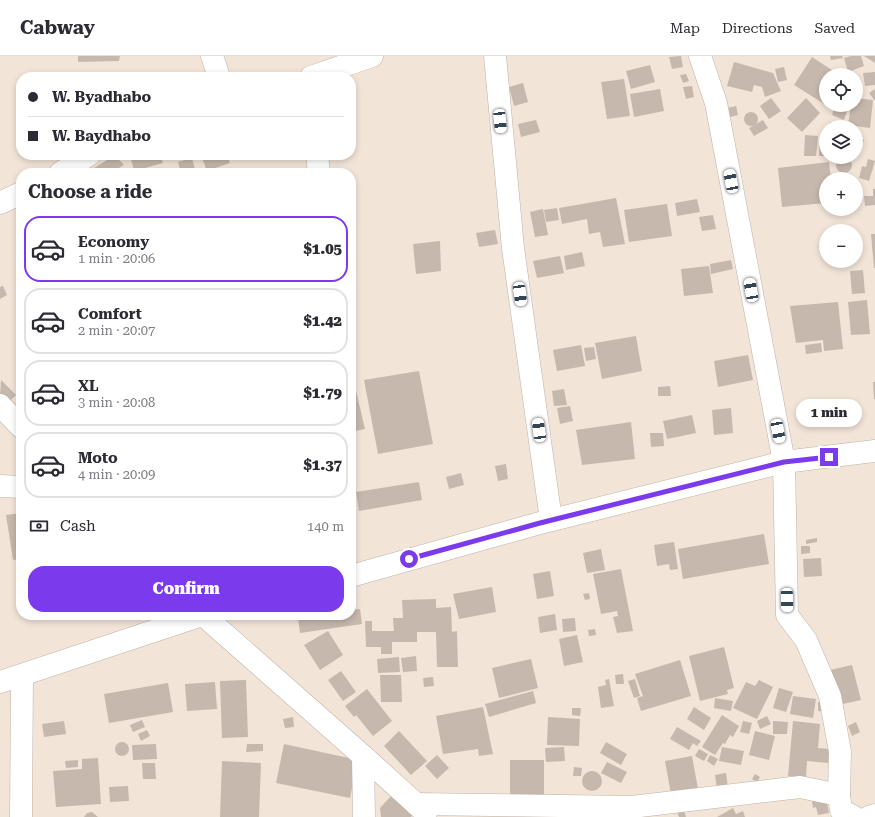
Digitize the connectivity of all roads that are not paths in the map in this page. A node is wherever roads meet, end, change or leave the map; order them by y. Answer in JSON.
{"nodes":[{"id":1,"x":212,"y":56,"type":"edge"},
{"id":2,"x":372,"y":56,"type":"edge"},
{"id":3,"x":494,"y":56,"type":"edge"},
{"id":4,"x":700,"y":56,"type":"edge"},
{"id":5,"x":218,"y":72,"type":"edge"},
{"id":6,"x":326,"y":72,"type":"edge"},
{"id":7,"x":81,"y":160,"type":"edge"},
{"id":8,"x":68,"y":168,"type":"edge"},
{"id":9,"x":16,"y":195,"type":"edge"},
{"id":10,"x":0,"y":202,"type":"edge"},
{"id":11,"x":0,"y":405,"type":"edge"},
{"id":12,"x":16,"y":422,"type":"edge"},
{"id":13,"x":875,"y":451,"type":"edge"},
{"id":14,"x":784,"y":462,"type":"junction"},
{"id":15,"x":0,"y":486,"type":"edge"},
{"id":16,"x":16,"y":488,"type":"edge"},
{"id":17,"x":551,"y":520,"type":"junction"},
{"id":18,"x":356,"y":575,"type":"edge"},
{"id":19,"x":187,"y":620,"type":"edge"},
{"id":20,"x":208,"y":620,"type":"edge"},
{"id":21,"x":22,"y":676,"type":"junction"},
{"id":22,"x":0,"y":682,"type":"edge"},
{"id":23,"x":363,"y":756,"type":"junction"},
{"id":24,"x":423,"y":810,"type":"edge"},
{"id":25,"x":843,"y":810,"type":"edge"},
{"id":26,"x":875,"y":815,"type":"edge"},
{"id":27,"x":20,"y":817,"type":"edge"},
{"id":28,"x":364,"y":817,"type":"edge"},
{"id":29,"x":869,"y":817,"type":"edge"}],
"edges":[{"from":1,"to":5,"type":"street"},
{"from":2,"to":6,"type":"street"},
{"from":3,"to":17,"type":"street"},
{"from":4,"to":14,"type":"street"},
{"from":7,"to":8,"type":"street"},
{"from":9,"to":10,"type":"street"},
{"from":11,"to":12,"type":"street"},
{"from":13,"to":14,"type":"street"},
{"from":14,"to":17,"type":"street"},
{"from":14,"to":25,"type":"street"},
{"from":15,"to":16,"type":"street"},
{"from":17,"to":18,"type":"street"},
{"from":19,"to":21,"type":"street"},
{"from":20,"to":23,"type":"street"},
{"from":21,"to":22,"type":"street"},
{"from":21,"to":27,"type":"street"},
{"from":23,"to":24,"type":"street"},
{"from":23,"to":28,"type":"street"},
{"from":24,"to":25,"type":"street"},
{"from":26,"to":29,"type":"street"}]}
